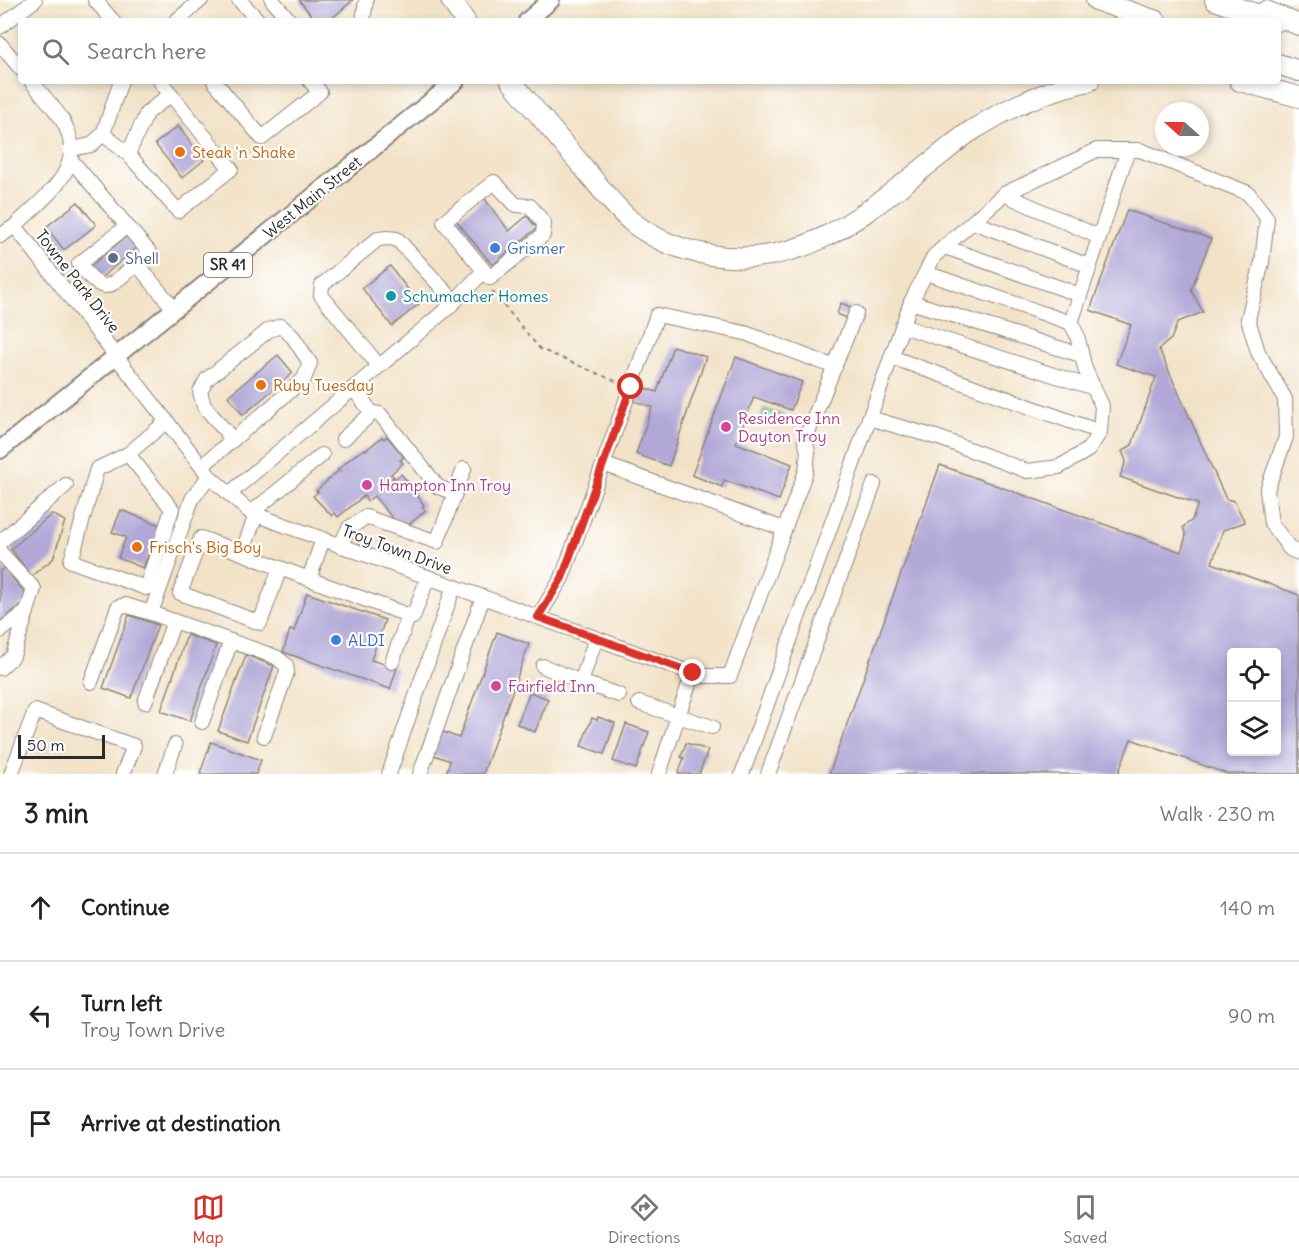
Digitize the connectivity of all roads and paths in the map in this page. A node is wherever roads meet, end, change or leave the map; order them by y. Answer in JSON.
{"nodes":[{"id":1,"x":35,"y":0,"type":"edge"},
{"id":2,"x":95,"y":0,"type":"edge"},
{"id":3,"x":201,"y":0,"type":"edge"},
{"id":4,"x":239,"y":0,"type":"edge"},
{"id":5,"x":272,"y":0,"type":"edge"},
{"id":6,"x":366,"y":0,"type":"edge"},
{"id":7,"x":451,"y":0,"type":"edge"},
{"id":8,"x":551,"y":0,"type":"edge"},
{"id":9,"x":1096,"y":0,"type":"edge"},
{"id":10,"x":1215,"y":0,"type":"edge"},
{"id":11,"x":1242,"y":0,"type":"edge"},
{"id":12,"x":25,"y":16,"type":"edge"},
{"id":13,"x":110,"y":18,"type":"edge"},
{"id":14,"x":180,"y":18,"type":"edge"},
{"id":15,"x":255,"y":18,"type":"edge"},
{"id":16,"x":287,"y":18,"type":"edge"},
{"id":17,"x":363,"y":18,"type":"edge"},
{"id":18,"x":463,"y":18,"type":"edge"},
{"id":19,"x":530,"y":18,"type":"edge"},
{"id":20,"x":1147,"y":18,"type":"edge"},
{"id":21,"x":1268,"y":18,"type":"edge"},
{"id":22,"x":1280,"y":18,"type":"edge"},
{"id":23,"x":1281,"y":18,"type":"edge"},
{"id":24,"x":18,"y":19,"type":"edge"},
{"id":25,"x":1281,"y":22,"type":"edge"},
{"id":26,"x":0,"y":27,"type":"edge"},
{"id":27,"x":1299,"y":27,"type":"edge"},
{"id":28,"x":0,"y":44,"type":"edge"},
{"id":29,"x":18,"y":65,"type":"edge"},
{"id":30,"x":1281,"y":65,"type":"edge"},
{"id":31,"x":1299,"y":71,"type":"edge"},
{"id":32,"x":33,"y":84,"type":"edge"},
{"id":33,"x":121,"y":84,"type":"edge"},
{"id":34,"x":163,"y":84,"type":"edge"},
{"id":35,"x":217,"y":84,"type":"edge"},
{"id":36,"x":313,"y":84,"type":"edge"},
{"id":37,"x":452,"y":84,"type":"edge"},
{"id":38,"x":513,"y":84,"type":"edge"},
{"id":39,"x":1078,"y":84,"type":"edge"},
{"id":40,"x":1251,"y":84,"type":"edge"},
{"id":41,"x":171,"y":94,"type":"junction"},
{"id":42,"x":1299,"y":97,"type":"edge"},
{"id":43,"x":103,"y":134,"type":"junction"},
{"id":44,"x":1128,"y":150,"type":"junction"},
{"id":45,"x":128,"y":154,"type":"junction"},
{"id":46,"x":72,"y":155,"type":"junction"},
{"id":47,"x":1004,"y":194,"type":"junction"},
{"id":48,"x":973,"y":222,"type":"junction"},
{"id":49,"x":15,"y":226,"type":"junction"},
{"id":50,"x":127,"y":226,"type":"junction"},
{"id":51,"x":0,"y":236,"type":"edge"},
{"id":52,"x":1099,"y":237,"type":"junction"},
{"id":53,"x":945,"y":247,"type":"junction"},
{"id":54,"x":137,"y":264,"type":"junction"},
{"id":55,"x":1089,"y":266,"type":"junction"},
{"id":56,"x":484,"y":271,"type":"junction"},
{"id":57,"x":926,"y":273,"type":"junction"},
{"id":58,"x":488,"y":289,"type":"dead end"},
{"id":59,"x":1080,"y":295,"type":"junction"},
{"id":60,"x":454,"y":301,"type":"junction"},
{"id":61,"x":911,"y":302,"type":"junction"},
{"id":62,"x":174,"y":309,"type":"junction"},
{"id":63,"x":856,"y":313,"type":"dead end"},
{"id":64,"x":1071,"y":323,"type":"junction"},
{"id":65,"x":902,"y":326,"type":"junction"},
{"id":66,"x":116,"y":355,"type":"junction"},
{"id":67,"x":1081,"y":355,"type":"junction"},
{"id":68,"x":891,"y":357,"type":"junction"},
{"id":69,"x":379,"y":366,"type":"junction"},
{"id":70,"x":835,"y":368,"type":"junction"},
{"id":71,"x":631,"y":387,"type":"junction"},
{"id":72,"x":353,"y":388,"type":"junction"},
{"id":73,"x":1094,"y":388,"type":"junction"},
{"id":74,"x":372,"y":413,"type":"junction"},
{"id":75,"x":869,"y":418,"type":"junction"},
{"id":76,"x":167,"y":421,"type":"junction"},
{"id":77,"x":1100,"y":432,"type":"junction"},
{"id":78,"x":343,"y":439,"type":"dead end"},
{"id":79,"x":233,"y":440,"type":"junction"},
{"id":80,"x":0,"y":450,"type":"edge"},
{"id":81,"x":128,"y":454,"type":"junction"},
{"id":82,"x":322,"y":455,"type":"dead end"},
{"id":83,"x":603,"y":464,"type":"junction"},
{"id":84,"x":464,"y":470,"type":"dead end"},
{"id":85,"x":205,"y":471,"type":"junction"},
{"id":86,"x":874,"y":484,"type":"dead end"},
{"id":87,"x":66,"y":485,"type":"dead end"},
{"id":88,"x":455,"y":493,"type":"junction"},
{"id":89,"x":229,"y":494,"type":"junction"},
{"id":90,"x":253,"y":514,"type":"junction"},
{"id":91,"x":784,"y":529,"type":"junction"},
{"id":92,"x":323,"y":539,"type":"junction"},
{"id":93,"x":0,"y":542,"type":"edge"},
{"id":94,"x":340,"y":546,"type":"junction"},
{"id":95,"x":0,"y":552,"type":"edge"},
{"id":96,"x":242,"y":553,"type":"junction"},
{"id":97,"x":1299,"y":553,"type":"edge"},
{"id":98,"x":280,"y":568,"type":"junction"},
{"id":99,"x":428,"y":577,"type":"junction"},
{"id":100,"x":309,"y":579,"type":"junction"},
{"id":101,"x":454,"y":586,"type":"junction"},
{"id":102,"x":483,"y":597,"type":"junction"},
{"id":103,"x":27,"y":612,"type":"junction"},
{"id":104,"x":152,"y":613,"type":"junction"},
{"id":105,"x":409,"y":615,"type":"junction"},
{"id":106,"x":538,"y":617,"type":"junction"},
{"id":107,"x":174,"y":621,"type":"junction"},
{"id":108,"x":0,"y":631,"type":"edge"},
{"id":109,"x":596,"y":638,"type":"junction"},
{"id":110,"x":231,"y":641,"type":"junction"},
{"id":111,"x":392,"y":662,"type":"dead end"},
{"id":112,"x":543,"y":666,"type":"dead end"},
{"id":113,"x":0,"y":668,"type":"edge"},
{"id":114,"x":693,"y":673,"type":"junction"},
{"id":115,"x":581,"y":681,"type":"junction"},
{"id":116,"x":91,"y":682,"type":"dead end"},
{"id":117,"x":619,"y":695,"type":"dead end"},
{"id":118,"x":145,"y":702,"type":"dead end"},
{"id":119,"x":639,"y":703,"type":"dead end"},
{"id":120,"x":678,"y":716,"type":"junction"},
{"id":121,"x":202,"y":722,"type":"dead end"},
{"id":122,"x":712,"y":727,"type":"dead end"},
{"id":123,"x":264,"y":736,"type":"dead end"},
{"id":124,"x":175,"y":745,"type":"dead end"},
{"id":125,"x":11,"y":774,"type":"edge"},
{"id":126,"x":123,"y":774,"type":"edge"},
{"id":127,"x":165,"y":774,"type":"edge"},
{"id":128,"x":389,"y":774,"type":"edge"},
{"id":129,"x":420,"y":774,"type":"edge"},
{"id":130,"x":659,"y":774,"type":"edge"},
{"id":131,"x":742,"y":774,"type":"edge"},
{"id":132,"x":768,"y":774,"type":"edge"}],
"edges":[{"from":1,"to":12,"type":"street"},
{"from":2,"to":13,"type":"street"},
{"from":3,"to":14,"type":"street"},
{"from":4,"to":15,"type":"street"},
{"from":5,"to":16,"type":"street"},
{"from":6,"to":17,"type":"street"},
{"from":7,"to":18,"type":"highway"},
{"from":8,"to":19,"type":"main road"},
{"from":9,"to":20,"type":"highway"},
{"from":10,"to":21,"type":"highway"},
{"from":11,"to":22,"type":"highway"},
{"from":23,"to":27,"type":"highway"},
{"from":24,"to":26,"type":"street"},
{"from":25,"to":27,"type":"highway"},
{"from":28,"to":29,"type":"street"},
{"from":30,"to":31,"type":"highway"},
{"from":32,"to":46,"type":"street"},
{"from":33,"to":43,"type":"street"},
{"from":34,"to":41,"type":"street"},
{"from":35,"to":36,"type":"street"},
{"from":37,"to":62,"type":"main road","name":"West Main Street","number":"SR 41"},
{"from":38,"to":39,"type":"highway"},
{"from":40,"to":42,"type":"highway"},
{"from":41,"to":45,"type":"street"},
{"from":41,"to":45,"type":"street"},
{"from":43,"to":45,"type":"street"},
{"from":43,"to":46,"type":"street"},
{"from":44,"to":47,"type":"street"},
{"from":44,"to":52,"type":"street"},
{"from":44,"to":97,"type":"street"},
{"from":46,"to":49,"type":"street","name":"Towne Park Drive"},
{"from":46,"to":50,"type":"street"},
{"from":47,"to":48,"type":"street"},
{"from":47,"to":52,"type":"street"},
{"from":48,"to":53,"type":"street"},
{"from":48,"to":55,"type":"street"},
{"from":49,"to":51,"type":"street"},
{"from":49,"to":66,"type":"street","name":"Towne Park Drive"},
{"from":50,"to":54,"type":"street"},
{"from":50,"to":54,"type":"street"},
{"from":52,"to":55,"type":"street"},
{"from":53,"to":57,"type":"street"},
{"from":53,"to":59,"type":"street"},
{"from":54,"to":62,"type":"street"},
{"from":55,"to":59,"type":"street"},
{"from":56,"to":56,"type":"street"},
{"from":56,"to":60,"type":"street"},
{"from":57,"to":61,"type":"street"},
{"from":57,"to":64,"type":"street"},
{"from":58,"to":71,"type":"path"},
{"from":59,"to":64,"type":"street"},
{"from":60,"to":69,"type":"street"},
{"from":60,"to":69,"type":"street"},
{"from":61,"to":65,"type":"street"},
{"from":61,"to":67,"type":"street"},
{"from":62,"to":66,"type":"main road","name":"West Main Street","number":"SR 41"},
{"from":63,"to":70,"type":"street"},
{"from":64,"to":67,"type":"street"},
{"from":65,"to":68,"type":"street"},
{"from":65,"to":73,"type":"street"},
{"from":66,"to":76,"type":"street","name":"Troy Town Drive"},
{"from":66,"to":80,"type":"main road","name":"West Main Street","number":"SR 41"},
{"from":67,"to":73,"type":"street"},
{"from":68,"to":75,"type":"street"},
{"from":68,"to":77,"type":"street"},
{"from":69,"to":72,"type":"street"},
{"from":70,"to":71,"type":"street"},
{"from":70,"to":91,"type":"street"},
{"from":71,"to":83,"type":"street"},
{"from":72,"to":74,"type":"street"},
{"from":72,"to":89,"type":"street"},
{"from":73,"to":77,"type":"street"},
{"from":74,"to":78,"type":"street"},
{"from":74,"to":88,"type":"street"},
{"from":75,"to":77,"type":"street"},
{"from":75,"to":131,"type":"street"},
{"from":76,"to":81,"type":"street"},
{"from":76,"to":85,"type":"street","name":"Troy Town Drive"},
{"from":79,"to":79,"type":"street"},
{"from":79,"to":85,"type":"street"},
{"from":81,"to":81,"type":"street"},
{"from":82,"to":90,"type":"street"},
{"from":83,"to":91,"type":"street"},
{"from":83,"to":106,"type":"street"},
{"from":84,"to":88,"type":"street"},
{"from":85,"to":89,"type":"street","name":"Troy Town Drive"},
{"from":85,"to":104,"type":"street"},
{"from":86,"to":132,"type":"street"},
{"from":87,"to":93,"type":"street"},
{"from":88,"to":94,"type":"street"},
{"from":89,"to":90,"type":"street","name":"Troy Town Drive"},
{"from":90,"to":92,"type":"street","name":"Troy Town Drive"},
{"from":90,"to":96,"type":"street"},
{"from":91,"to":114,"type":"street","name":"Troy Town Drive"},
{"from":92,"to":94,"type":"street","name":"Troy Town Drive"},
{"from":92,"to":100,"type":"street"},
{"from":94,"to":99,"type":"street","name":"Troy Town Drive"},
{"from":95,"to":103,"type":"street"},
{"from":96,"to":98,"type":"street"},
{"from":96,"to":98,"type":"street"},
{"from":98,"to":100,"type":"street"},
{"from":99,"to":101,"type":"street","name":"Troy Town Drive"},
{"from":99,"to":105,"type":"street"},
{"from":100,"to":105,"type":"street"},
{"from":101,"to":102,"type":"street","name":"Troy Town Drive"},
{"from":101,"to":128,"type":"street"},
{"from":102,"to":106,"type":"street","name":"Troy Town Drive"},
{"from":102,"to":129,"type":"street"},
{"from":103,"to":108,"type":"street"},
{"from":103,"to":113,"type":"street"},
{"from":104,"to":107,"type":"street"},
{"from":104,"to":116,"type":"street"},
{"from":105,"to":111,"type":"street"},
{"from":106,"to":109,"type":"street","name":"Troy Town Drive"},
{"from":107,"to":110,"type":"street"},
{"from":107,"to":118,"type":"street"},
{"from":109,"to":114,"type":"street","name":"Troy Town Drive"},
{"from":109,"to":115,"type":"street"},
{"from":110,"to":121,"type":"street"},
{"from":110,"to":123,"type":"street"},
{"from":112,"to":115,"type":"street"},
{"from":114,"to":120,"type":"street"},
{"from":115,"to":117,"type":"street"},
{"from":119,"to":120,"type":"street"},
{"from":120,"to":122,"type":"street"},
{"from":120,"to":130,"type":"street"},
{"from":124,"to":127,"type":"street"},
{"from":125,"to":126,"type":"street"}]}
